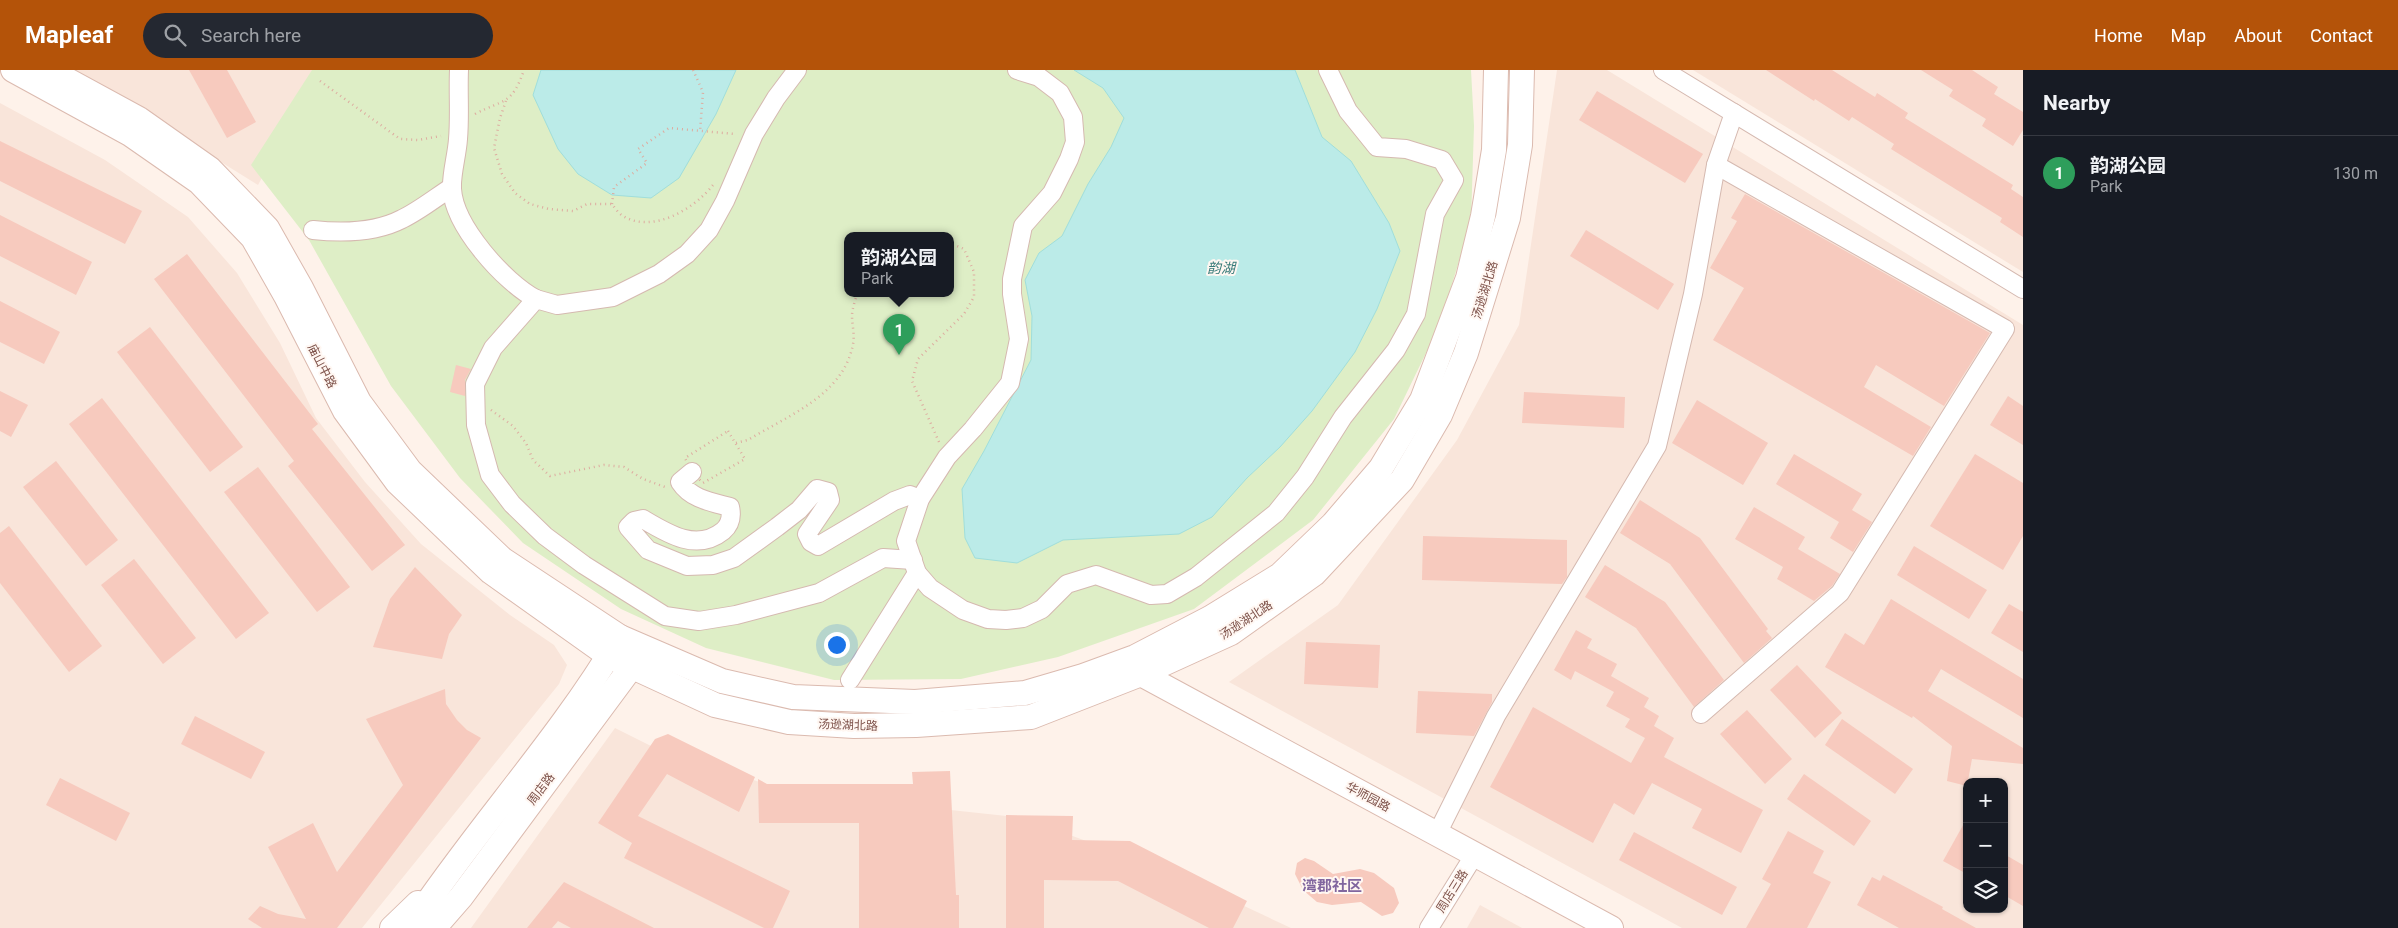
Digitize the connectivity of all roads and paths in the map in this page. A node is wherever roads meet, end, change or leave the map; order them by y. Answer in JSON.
{"nodes":[{"id":1,"x":13,"y":70,"type":"edge"},
{"id":2,"x":49,"y":70,"type":"edge"},
{"id":3,"x":459,"y":70,"type":"edge"},
{"id":4,"x":524,"y":70,"type":"edge"},
{"id":5,"x":693,"y":70,"type":"edge"},
{"id":6,"x":797,"y":70,"type":"edge"},
{"id":7,"x":1017,"y":70,"type":"edge"},
{"id":8,"x":1328,"y":70,"type":"edge"},
{"id":9,"x":1496,"y":70,"type":"edge"},
{"id":10,"x":1522,"y":70,"type":"edge"},
{"id":11,"x":1663,"y":70,"type":"edge"},
{"id":12,"x":320,"y":81,"type":"dead end"},
{"id":13,"x":506,"y":101,"type":"junction"},
{"id":14,"x":1734,"y":113,"type":"junction"},
{"id":15,"x":458,"y":125,"type":"junction"},
{"id":16,"x":700,"y":132,"type":"junction"},
{"id":17,"x":754,"y":134,"type":"junction"},
{"id":18,"x":1716,"y":165,"type":"junction"},
{"id":19,"x":714,"y":184,"type":"dead end"},
{"id":20,"x":452,"y":187,"type":"junction"},
{"id":21,"x":612,"y":204,"type":"junction"},
{"id":22,"x":313,"y":230,"type":"dead end"},
{"id":23,"x":954,"y":245,"type":"edge"},
{"id":24,"x":2023,"y":289,"type":"edge"},
{"id":25,"x":856,"y":297,"type":"edge"},
{"id":26,"x":536,"y":299,"type":"junction"},
{"id":27,"x":477,"y":400,"type":"junction"},
{"id":28,"x":736,"y":443,"type":"junction"},
{"id":29,"x":947,"y":457,"type":"junction"},
{"id":30,"x":692,"y":472,"type":"junction"},
{"id":31,"x":686,"y":491,"type":"junction"},
{"id":32,"x":920,"y":498,"type":"junction"},
{"id":33,"x":915,"y":566,"type":"junction"},
{"id":34,"x":614,"y":647,"type":"junction"},
{"id":35,"x":639,"y":658,"type":"junction"},
{"id":36,"x":1138,"y":665,"type":"junction"},
{"id":37,"x":850,"y":680,"type":"dead end"},
{"id":38,"x":1700,"y":714,"type":"dead end"},
{"id":39,"x":1437,"y":834,"type":"junction"},
{"id":40,"x":1475,"y":854,"type":"junction"},
{"id":41,"x":441,"y":881,"type":"junction"},
{"id":42,"x":461,"y":897,"type":"junction"},
{"id":43,"x":392,"y":928,"type":"edge"},
{"id":44,"x":410,"y":928,"type":"edge"},
{"id":45,"x":434,"y":928,"type":"edge"},
{"id":46,"x":445,"y":928,"type":"edge"},
{"id":47,"x":1429,"y":928,"type":"edge"},
{"id":48,"x":1611,"y":928,"type":"edge"}],
"edges":[{"from":1,"to":34,"type":"street","name":"庙山中路"},
{"from":2,"to":34,"type":"street","name":"庙山中路"},
{"from":3,"to":15,"type":"street"},
{"from":4,"to":13,"type":"path"},
{"from":5,"to":16,"type":"path"},
{"from":6,"to":17,"type":"street"},
{"from":7,"to":29,"type":"street"},
{"from":8,"to":33,"type":"street"},
{"from":9,"to":36,"type":"street","name":"汤逊湖北路"},
{"from":10,"to":36,"type":"street","name":"汤逊湖北路"},
{"from":11,"to":14,"type":"street"},
{"from":12,"to":15,"type":"path"},
{"from":13,"to":15,"type":"path"},
{"from":13,"to":21,"type":"path"},
{"from":14,"to":18,"type":"street"},
{"from":14,"to":24,"type":"street"},
{"from":15,"to":20,"type":"street"},
{"from":16,"to":17,"type":"path"},
{"from":16,"to":21,"type":"path"},
{"from":17,"to":26,"type":"street"},
{"from":18,"to":38,"type":"street"},
{"from":18,"to":39,"type":"street"},
{"from":19,"to":21,"type":"path"},
{"from":20,"to":22,"type":"street"},
{"from":20,"to":26,"type":"street"},
{"from":23,"to":29,"type":"path"},
{"from":25,"to":28,"type":"path"},
{"from":26,"to":27,"type":"street"},
{"from":27,"to":31,"type":"path"},
{"from":27,"to":33,"type":"street"},
{"from":28,"to":30,"type":"path"},
{"from":28,"to":30,"type":"path"},
{"from":29,"to":32,"type":"street"},
{"from":30,"to":31,"type":"street"},
{"from":31,"to":32,"type":"street"},
{"from":32,"to":33,"type":"street"},
{"from":33,"to":37,"type":"street"},
{"from":34,"to":35,"type":"street","name":"庙山中路"},
{"from":34,"to":41,"type":"street","name":"周店路"},
{"from":35,"to":36,"type":"street","name":"汤逊湖北路"},
{"from":35,"to":42,"type":"street","name":"周店路"},
{"from":36,"to":39,"type":"street","name":"华师园路"},
{"from":39,"to":40,"type":"street","name":"华师园路"},
{"from":40,"to":47,"type":"street","name":"周店三路"},
{"from":40,"to":48,"type":"street","name":"华师园路"},
{"from":41,"to":43,"type":"street"},
{"from":41,"to":44,"type":"street","name":"周店路"},
{"from":42,"to":45,"type":"street","name":"周店路"},
{"from":42,"to":46,"type":"street"}]}
